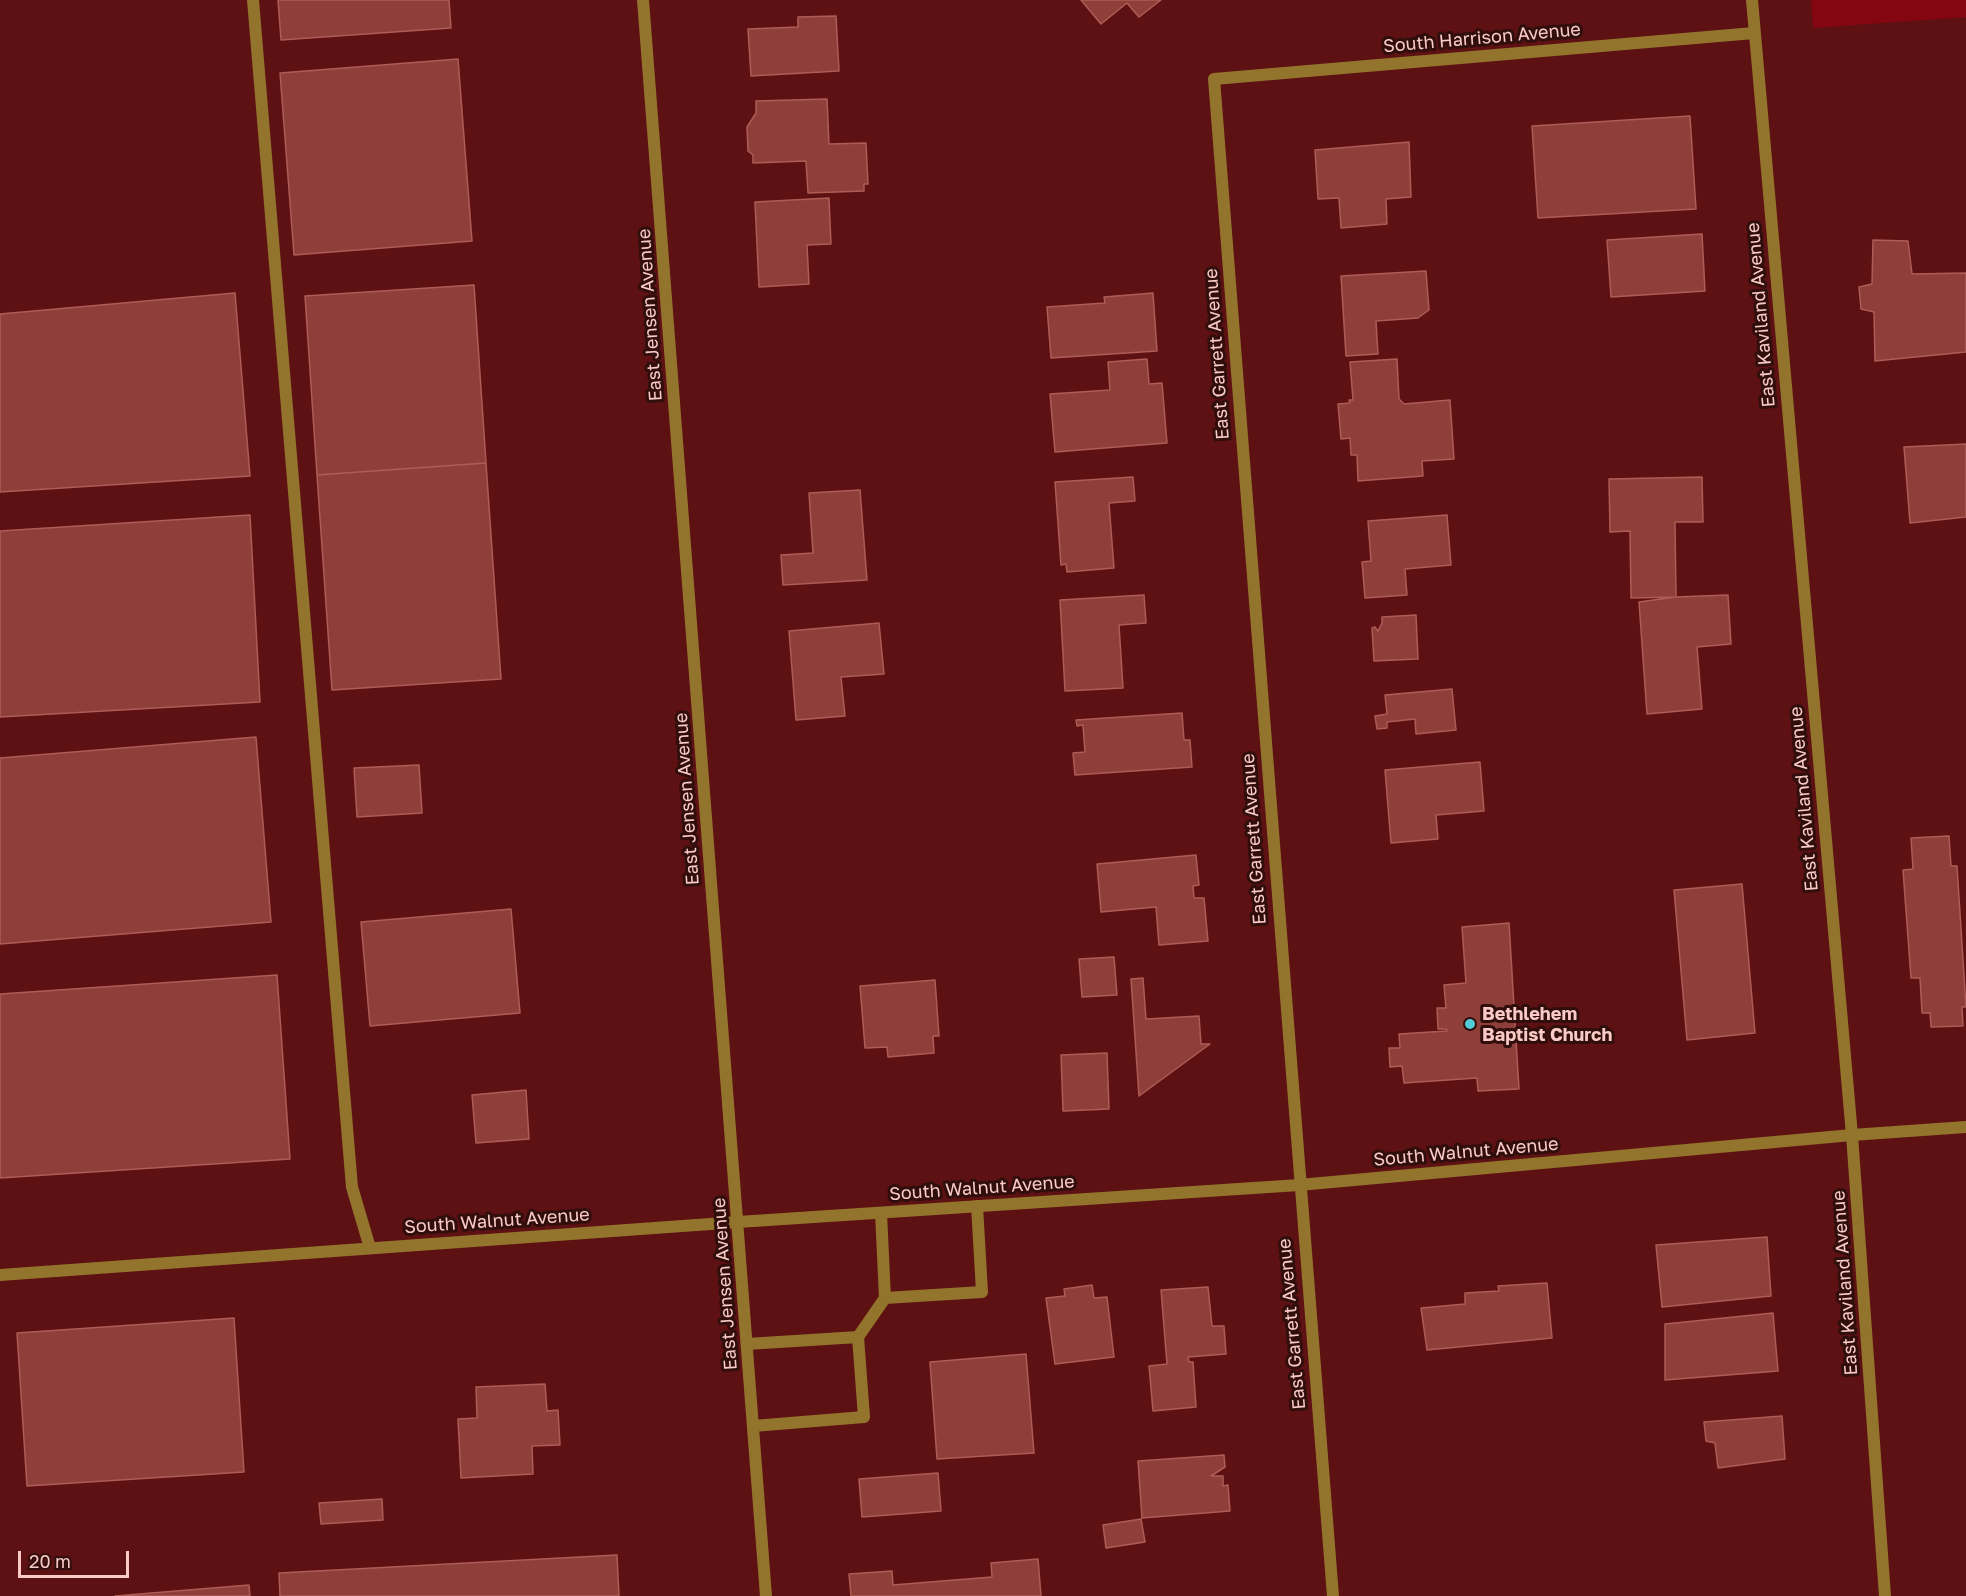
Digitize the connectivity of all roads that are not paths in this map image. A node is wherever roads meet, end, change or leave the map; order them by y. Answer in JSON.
{"nodes":[{"id":1,"x":253,"y":0,"type":"edge"},
{"id":2,"x":643,"y":0,"type":"edge"},
{"id":3,"x":1752,"y":0,"type":"edge"},
{"id":4,"x":1754,"y":33,"type":"junction"},
{"id":5,"x":1214,"y":79,"type":"joint"},
{"id":6,"x":1966,"y":1127,"type":"edge"},
{"id":7,"x":1852,"y":1135,"type":"junction"},
{"id":8,"x":1299,"y":1185,"type":"junction"},
{"id":9,"x":977,"y":1206,"type":"junction"},
{"id":10,"x":881,"y":1213,"type":"junction"},
{"id":11,"x":738,"y":1222,"type":"junction"},
{"id":12,"x":370,"y":1248,"type":"junction"},
{"id":13,"x":0,"y":1275,"type":"edge"},
{"id":14,"x":885,"y":1298,"type":"junction"},
{"id":15,"x":858,"y":1337,"type":"junction"},
{"id":16,"x":747,"y":1344,"type":"junction"},
{"id":17,"x":753,"y":1426,"type":"junction"},
{"id":18,"x":766,"y":1596,"type":"edge"},
{"id":19,"x":1332,"y":1596,"type":"edge"},
{"id":20,"x":1885,"y":1596,"type":"edge"}],
"edges":[{"from":1,"to":12,"type":"street"},
{"from":2,"to":11,"type":"street","name":"East Jensen Avenue"},
{"from":3,"to":4,"type":"street","name":"East Kaviland Avenue"},
{"from":4,"to":5,"type":"street","name":"South Harrison Avenue"},
{"from":4,"to":7,"type":"street","name":"East Kaviland Avenue"},
{"from":5,"to":8,"type":"street","name":"East Garrett Avenue"},
{"from":6,"to":7,"type":"street","name":"South Walnut Avenue"},
{"from":7,"to":8,"type":"street","name":"South Walnut Avenue"},
{"from":7,"to":20,"type":"street","name":"East Kaviland Avenue"},
{"from":8,"to":9,"type":"street","name":"South Walnut Avenue"},
{"from":8,"to":19,"type":"street","name":"East Garrett Avenue"},
{"from":9,"to":10,"type":"street","name":"South Walnut Avenue"},
{"from":9,"to":14,"type":"street"},
{"from":10,"to":11,"type":"street","name":"South Walnut Avenue"},
{"from":10,"to":14,"type":"street"},
{"from":11,"to":12,"type":"street","name":"South Walnut Avenue"},
{"from":11,"to":16,"type":"street","name":"East Jensen Avenue"},
{"from":12,"to":13,"type":"street","name":"South Walnut Avenue"},
{"from":14,"to":15,"type":"street"},
{"from":15,"to":16,"type":"street"},
{"from":15,"to":17,"type":"street"},
{"from":16,"to":17,"type":"street","name":"East Jensen Avenue"},
{"from":17,"to":18,"type":"street","name":"East Jensen Avenue"}]}
